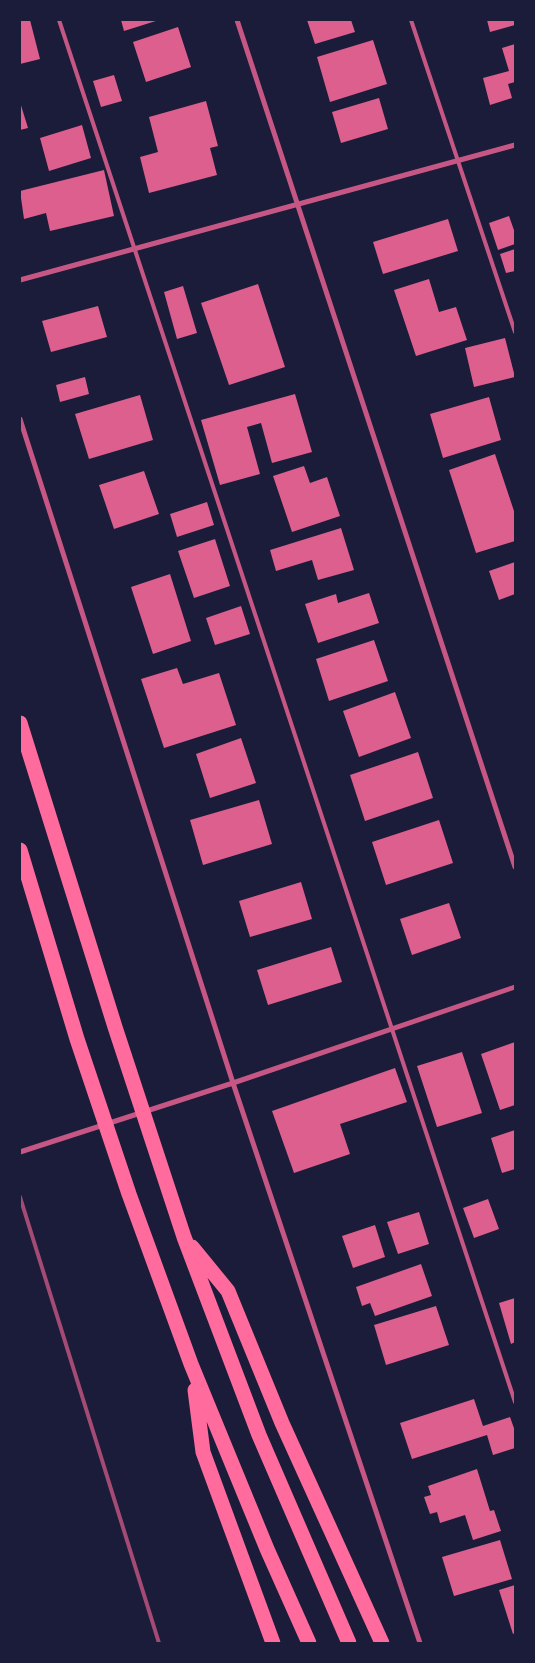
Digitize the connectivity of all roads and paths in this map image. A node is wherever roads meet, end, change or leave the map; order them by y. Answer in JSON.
{"nodes":[{"id":1,"x":59,"y":20,"type":"edge"},
{"id":2,"x":237,"y":20,"type":"edge"},
{"id":3,"x":411,"y":20,"type":"edge"},
{"id":4,"x":515,"y":145,"type":"edge"},
{"id":5,"x":457,"y":161,"type":"junction"},
{"id":6,"x":298,"y":204,"type":"junction"},
{"id":7,"x":133,"y":250,"type":"junction"},
{"id":8,"x":20,"y":280,"type":"edge"},
{"id":9,"x":515,"y":332,"type":"edge"},
{"id":10,"x":20,"y":419,"type":"edge"},
{"id":11,"x":20,"y":723,"type":"edge"},
{"id":12,"x":20,"y":850,"type":"edge"},
{"id":13,"x":515,"y":867,"type":"edge"},
{"id":14,"x":515,"y":987,"type":"edge"},
{"id":15,"x":391,"y":1028,"type":"junction"},
{"id":16,"x":233,"y":1084,"type":"junction"},
{"id":17,"x":20,"y":1152,"type":"edge"},
{"id":18,"x":184,"y":1237,"type":"junction"},
{"id":19,"x":191,"y":1364,"type":"junction"},
{"id":20,"x":515,"y":1402,"type":"edge"},
{"id":21,"x":273,"y":1643,"type":"edge"},
{"id":22,"x":309,"y":1643,"type":"edge"},
{"id":23,"x":349,"y":1643,"type":"edge"},
{"id":24,"x":382,"y":1643,"type":"edge"},
{"id":25,"x":420,"y":1643,"type":"edge"}],
"edges":[{"from":1,"to":7,"type":"lane"},
{"from":2,"to":6,"type":"street"},
{"from":3,"to":5,"type":"lane"},
{"from":4,"to":5,"type":"street"},
{"from":5,"to":6,"type":"street"},
{"from":5,"to":9,"type":"lane"},
{"from":6,"to":7,"type":"street"},
{"from":6,"to":13,"type":"street"},
{"from":7,"to":8,"type":"street"},
{"from":7,"to":15,"type":"lane"},
{"from":10,"to":16,"type":"street"},
{"from":11,"to":18,"type":"highway"},
{"from":12,"to":19,"type":"highway"},
{"from":14,"to":15,"type":"street"},
{"from":15,"to":16,"type":"street"},
{"from":15,"to":20,"type":"lane"},
{"from":16,"to":17,"type":"street"},
{"from":16,"to":25,"type":"street"},
{"from":18,"to":23,"type":"highway"},
{"from":18,"to":24,"type":"highway"},
{"from":19,"to":21,"type":"highway"},
{"from":19,"to":22,"type":"highway"}]}
